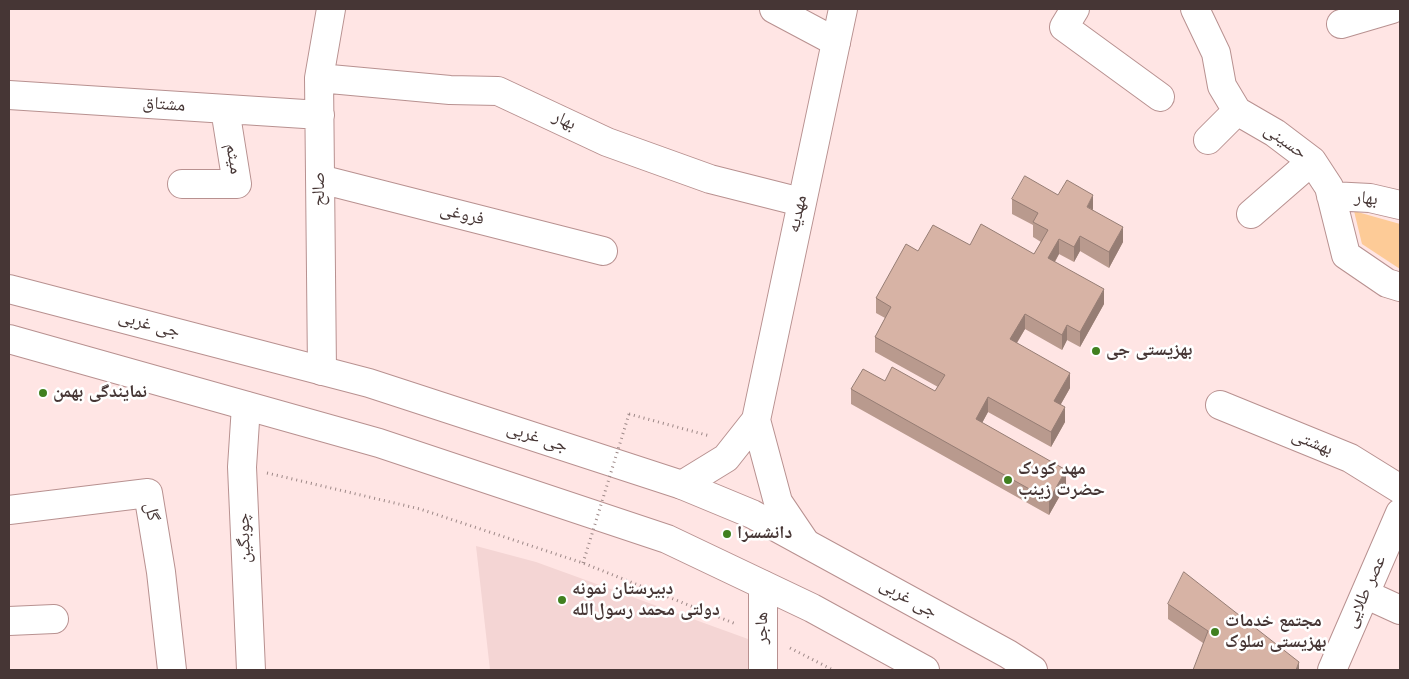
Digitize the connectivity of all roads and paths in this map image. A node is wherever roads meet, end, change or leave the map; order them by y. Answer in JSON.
{"nodes":[{"id":1,"x":331,"y":9,"type":"edge"},
{"id":2,"x":774,"y":9,"type":"edge"},
{"id":3,"x":843,"y":9,"type":"edge"},
{"id":4,"x":1076,"y":9,"type":"edge"},
{"id":5,"x":1195,"y":9,"type":"edge"},
{"id":6,"x":1392,"y":9,"type":"edge"},
{"id":7,"x":1341,"y":24,"type":"dead end"},
{"id":8,"x":836,"y":42,"type":"junction"},
{"id":9,"x":320,"y":78,"type":"junction"},
{"id":10,"x":9,"y":95,"type":"edge"},
{"id":11,"x":1160,"y":96,"type":"dead end"},
{"id":12,"x":225,"y":108,"type":"junction"},
{"id":13,"x":1237,"y":110,"type":"junction"},
{"id":14,"x":320,"y":115,"type":"junction"},
{"id":15,"x":1208,"y":140,"type":"dead end"},
{"id":16,"x":1312,"y":161,"type":"junction"},
{"id":17,"x":320,"y":179,"type":"junction"},
{"id":18,"x":182,"y":184,"type":"dead end"},
{"id":19,"x":1331,"y":196,"type":"junction"},
{"id":20,"x":801,"y":202,"type":"junction"},
{"id":21,"x":1400,"y":205,"type":"edge"},
{"id":22,"x":1251,"y":214,"type":"dead end"},
{"id":23,"x":603,"y":252,"type":"dead end"},
{"id":24,"x":1400,"y":287,"type":"edge"},
{"id":25,"x":9,"y":289,"type":"edge"},
{"id":26,"x":9,"y":339,"type":"edge"},
{"id":27,"x":322,"y":371,"type":"junction"},
{"id":28,"x":1220,"y":405,"type":"dead end"},
{"id":29,"x":246,"y":406,"type":"junction"},
{"id":30,"x":756,"y":420,"type":"junction"},
{"id":31,"x":737,"y":443,"type":"junction"},
{"id":32,"x":242,"y":467,"type":"junction"},
{"id":33,"x":682,"y":485,"type":"junction"},
{"id":34,"x":1400,"y":489,"type":"edge"},
{"id":35,"x":9,"y":510,"type":"edge"},
{"id":36,"x":1400,"y":513,"type":"edge"},
{"id":37,"x":805,"y":542,"type":"junction"},
{"id":38,"x":584,"y":563,"type":"junction"},
{"id":39,"x":763,"y":585,"type":"junction"},
{"id":40,"x":1365,"y":594,"type":"junction"},
{"id":41,"x":1400,"y":610,"type":"edge"},
{"id":42,"x":54,"y":619,"type":"dead end"},
{"id":43,"x":9,"y":621,"type":"edge"},
{"id":44,"x":763,"y":635,"type":"junction"},
{"id":45,"x":172,"y":670,"type":"edge"},
{"id":46,"x":251,"y":670,"type":"edge"},
{"id":47,"x":763,"y":670,"type":"edge"},
{"id":48,"x":833,"y":670,"type":"edge"},
{"id":49,"x":926,"y":670,"type":"edge"},
{"id":50,"x":1033,"y":670,"type":"edge"},
{"id":51,"x":1332,"y":670,"type":"edge"}],
"edges":[{"from":1,"to":9,"type":"street","name":"صالح"},
{"from":2,"to":8,"type":"street"},
{"from":3,"to":8,"type":"street","name":"مهدیه"},
{"from":4,"to":11,"type":"street"},
{"from":5,"to":13,"type":"street","name":"حسینی"},
{"from":6,"to":7,"type":"street"},
{"from":8,"to":20,"type":"street","name":"مهدیه"},
{"from":9,"to":14,"type":"street","name":"صالح"},
{"from":9,"to":20,"type":"street","name":"بهار"},
{"from":10,"to":12,"type":"street","name":"مشتاق"},
{"from":12,"to":14,"type":"street","name":"مشتاق"},
{"from":12,"to":18,"type":"street","name":"میثم"},
{"from":13,"to":15,"type":"street"},
{"from":13,"to":16,"type":"street","name":"حسینی"},
{"from":14,"to":17,"type":"street","name":"صالح"},
{"from":16,"to":19,"type":"street","name":"حسینی"},
{"from":16,"to":22,"type":"street"},
{"from":17,"to":23,"type":"street","name":"فروغی"},
{"from":17,"to":27,"type":"street","name":"صالح"},
{"from":19,"to":21,"type":"street","name":"بهار"},
{"from":19,"to":24,"type":"street","name":"حسینی"},
{"from":20,"to":30,"type":"street","name":"مهدیه"},
{"from":25,"to":27,"type":"street","name":"جی غربی"},
{"from":26,"to":29,"type":"street"},
{"from":27,"to":33,"type":"street","name":"جی غربی"},
{"from":28,"to":34,"type":"street","name":"بهشتی"},
{"from":29,"to":32,"type":"street","name":"چوبگین"},
{"from":29,"to":39,"type":"street"},
{"from":30,"to":31,"type":"street"},
{"from":30,"to":37,"type":"street"},
{"from":31,"to":33,"type":"street"},
{"from":31,"to":38,"type":"path","bridge":true},
{"from":32,"to":38,"type":"path"},
{"from":32,"to":46,"type":"street","name":"چوبگین"},
{"from":33,"to":37,"type":"street","name":"جی غربی"},
{"from":35,"to":45,"type":"street","name":"گل"},
{"from":36,"to":40,"type":"street","name":"عصر طلایی"},
{"from":37,"to":50,"type":"street","name":"جی غربی"},
{"from":38,"to":44,"type":"path"},
{"from":39,"to":44,"type":"street","name":"هاجر"},
{"from":39,"to":49,"type":"street"},
{"from":40,"to":41,"type":"street"},
{"from":40,"to":51,"type":"street","name":"عصر طلایی"},
{"from":42,"to":43,"type":"street"},
{"from":44,"to":47,"type":"street","name":"هاجر"},
{"from":44,"to":48,"type":"path"}]}
